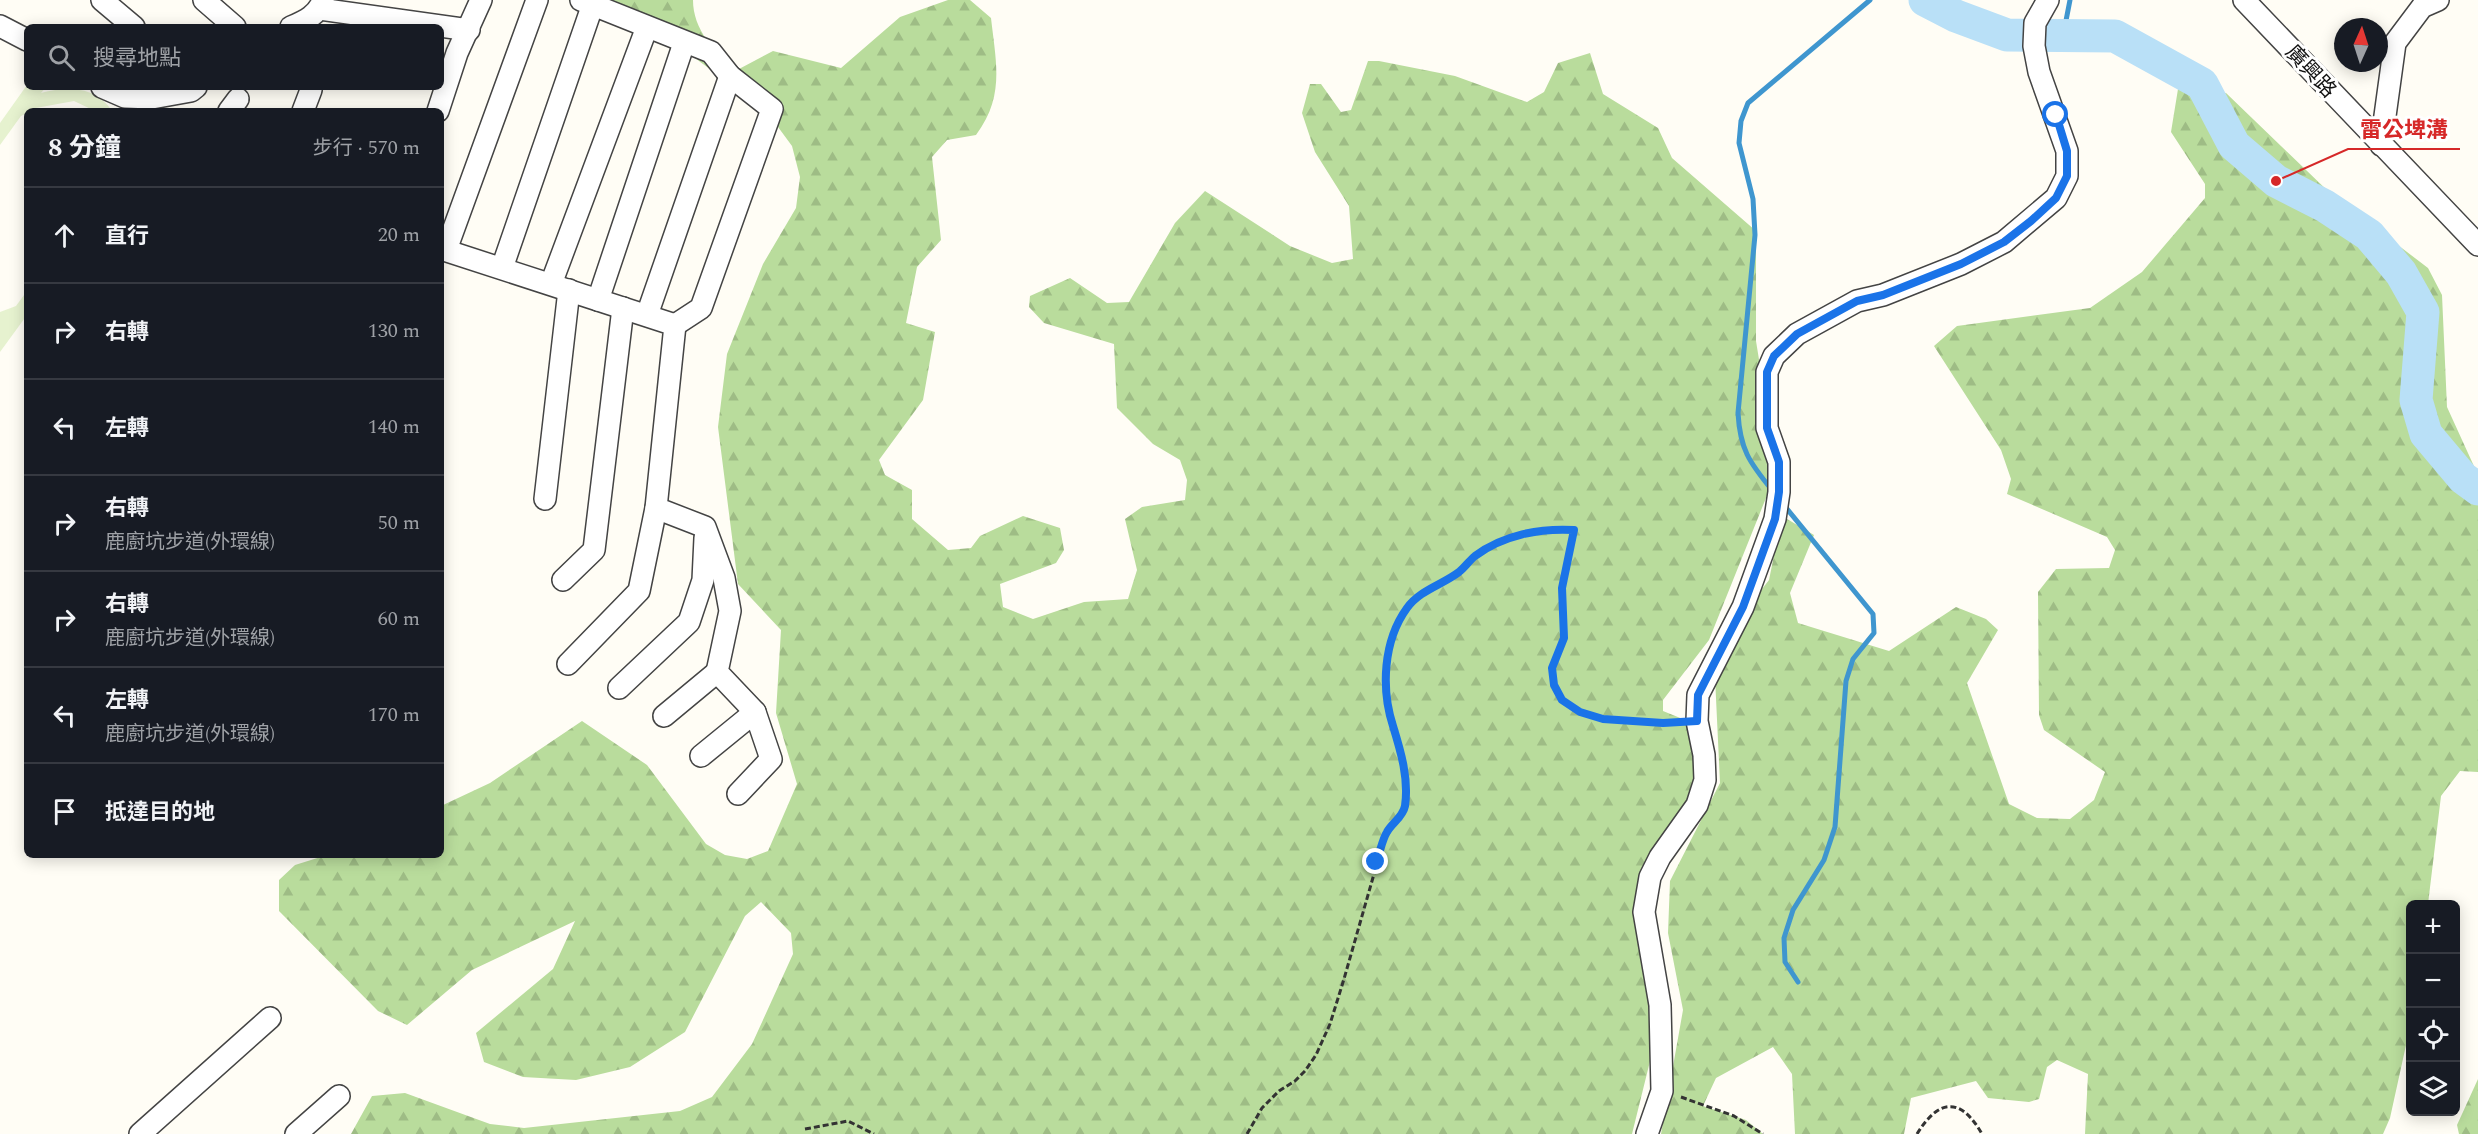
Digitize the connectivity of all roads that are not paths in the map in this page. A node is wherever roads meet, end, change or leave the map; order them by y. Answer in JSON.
{"nodes":[{"id":1,"x":102,"y":0,"type":"edge"},
{"id":2,"x":204,"y":0,"type":"edge"},
{"id":3,"x":481,"y":0,"type":"edge"},
{"id":4,"x":537,"y":0,"type":"edge"},
{"id":5,"x":2048,"y":0,"type":"edge"},
{"id":6,"x":2244,"y":0,"type":"edge"},
{"id":7,"x":2438,"y":0,"type":"edge"},
{"id":8,"x":587,"y":2,"type":"edge"},
{"id":9,"x":322,"y":5,"type":"edge"},
{"id":10,"x":130,"y":24,"type":"edge"},
{"id":11,"x":231,"y":24,"type":"edge"},
{"id":12,"x":298,"y":24,"type":"edge"},
{"id":13,"x":434,"y":24,"type":"edge"},
{"id":14,"x":0,"y":26,"type":"edge"},
{"id":15,"x":444,"y":26,"type":"edge"},
{"id":16,"x":647,"y":27,"type":"junction"},
{"id":17,"x":469,"y":30,"type":"junction"},
{"id":18,"x":24,"y":38,"type":"edge"},
{"id":19,"x":684,"y":43,"type":"junction"},
{"id":20,"x":730,"y":76,"type":"junction"},
{"id":21,"x":109,"y":90,"type":"edge"},
{"id":22,"x":311,"y":90,"type":"dead end"},
{"id":23,"x":192,"y":94,"type":"edge"},
{"id":24,"x":304,"y":108,"type":"edge"},
{"id":25,"x":439,"y":108,"type":"edge"},
{"id":26,"x":2381,"y":145,"type":"junction"},
{"id":27,"x":2478,"y":244,"type":"edge"},
{"id":28,"x":444,"y":246,"type":"edge"},
{"id":29,"x":444,"y":249,"type":"edge"},
{"id":30,"x":502,"y":268,"type":"junction"},
{"id":31,"x":560,"y":287,"type":"junction"},
{"id":32,"x":598,"y":300,"type":"junction"},
{"id":33,"x":623,"y":308,"type":"junction"},
{"id":34,"x":647,"y":315,"type":"junction"},
{"id":35,"x":675,"y":325,"type":"junction"},
{"id":36,"x":545,"y":499,"type":"dead end"},
{"id":37,"x":656,"y":508,"type":"junction"},
{"id":38,"x":705,"y":527,"type":"junction"},
{"id":39,"x":563,"y":580,"type":"dead end"},
{"id":40,"x":568,"y":664,"type":"dead end"},
{"id":41,"x":717,"y":672,"type":"junction"},
{"id":42,"x":619,"y":688,"type":"dead end"},
{"id":43,"x":755,"y":712,"type":"junction"},
{"id":44,"x":664,"y":716,"type":"dead end"},
{"id":45,"x":701,"y":756,"type":"dead end"},
{"id":46,"x":738,"y":794,"type":"dead end"},
{"id":47,"x":270,"y":1018,"type":"dead end"},
{"id":48,"x":339,"y":1096,"type":"dead end"},
{"id":49,"x":140,"y":1134,"type":"edge"},
{"id":50,"x":296,"y":1134,"type":"edge"},
{"id":51,"x":1647,"y":1134,"type":"edge"}],
"edges":[{"from":1,"to":10,"type":"street"},
{"from":2,"to":11,"type":"street"},
{"from":3,"to":17,"type":"street"},
{"from":4,"to":28,"type":"street"},
{"from":5,"to":51,"type":"street"},
{"from":6,"to":26,"type":"street","name":"廣興路"},
{"from":7,"to":26,"type":"street"},
{"from":8,"to":16,"type":"street"},
{"from":8,"to":30,"type":"street"},
{"from":9,"to":12,"type":"street"},
{"from":9,"to":13,"type":"street"},
{"from":14,"to":18,"type":"street"},
{"from":15,"to":17,"type":"street"},
{"from":16,"to":19,"type":"street"},
{"from":16,"to":31,"type":"street"},
{"from":17,"to":25,"type":"street"},
{"from":19,"to":20,"type":"street"},
{"from":19,"to":32,"type":"street"},
{"from":20,"to":34,"type":"street"},
{"from":20,"to":35,"type":"street"},
{"from":21,"to":23,"type":"street"},
{"from":22,"to":24,"type":"street"},
{"from":26,"to":27,"type":"street","name":"廣興路"},
{"from":29,"to":30,"type":"street"},
{"from":30,"to":31,"type":"street"},
{"from":31,"to":32,"type":"street"},
{"from":31,"to":36,"type":"street"},
{"from":32,"to":33,"type":"street"},
{"from":33,"to":34,"type":"street"},
{"from":33,"to":39,"type":"street"},
{"from":34,"to":35,"type":"street"},
{"from":35,"to":37,"type":"street"},
{"from":37,"to":38,"type":"street"},
{"from":37,"to":40,"type":"street"},
{"from":38,"to":41,"type":"street"},
{"from":38,"to":42,"type":"street"},
{"from":41,"to":43,"type":"street"},
{"from":41,"to":44,"type":"street"},
{"from":43,"to":45,"type":"street"},
{"from":43,"to":46,"type":"street"},
{"from":47,"to":49,"type":"street"},
{"from":48,"to":50,"type":"street"}]}
